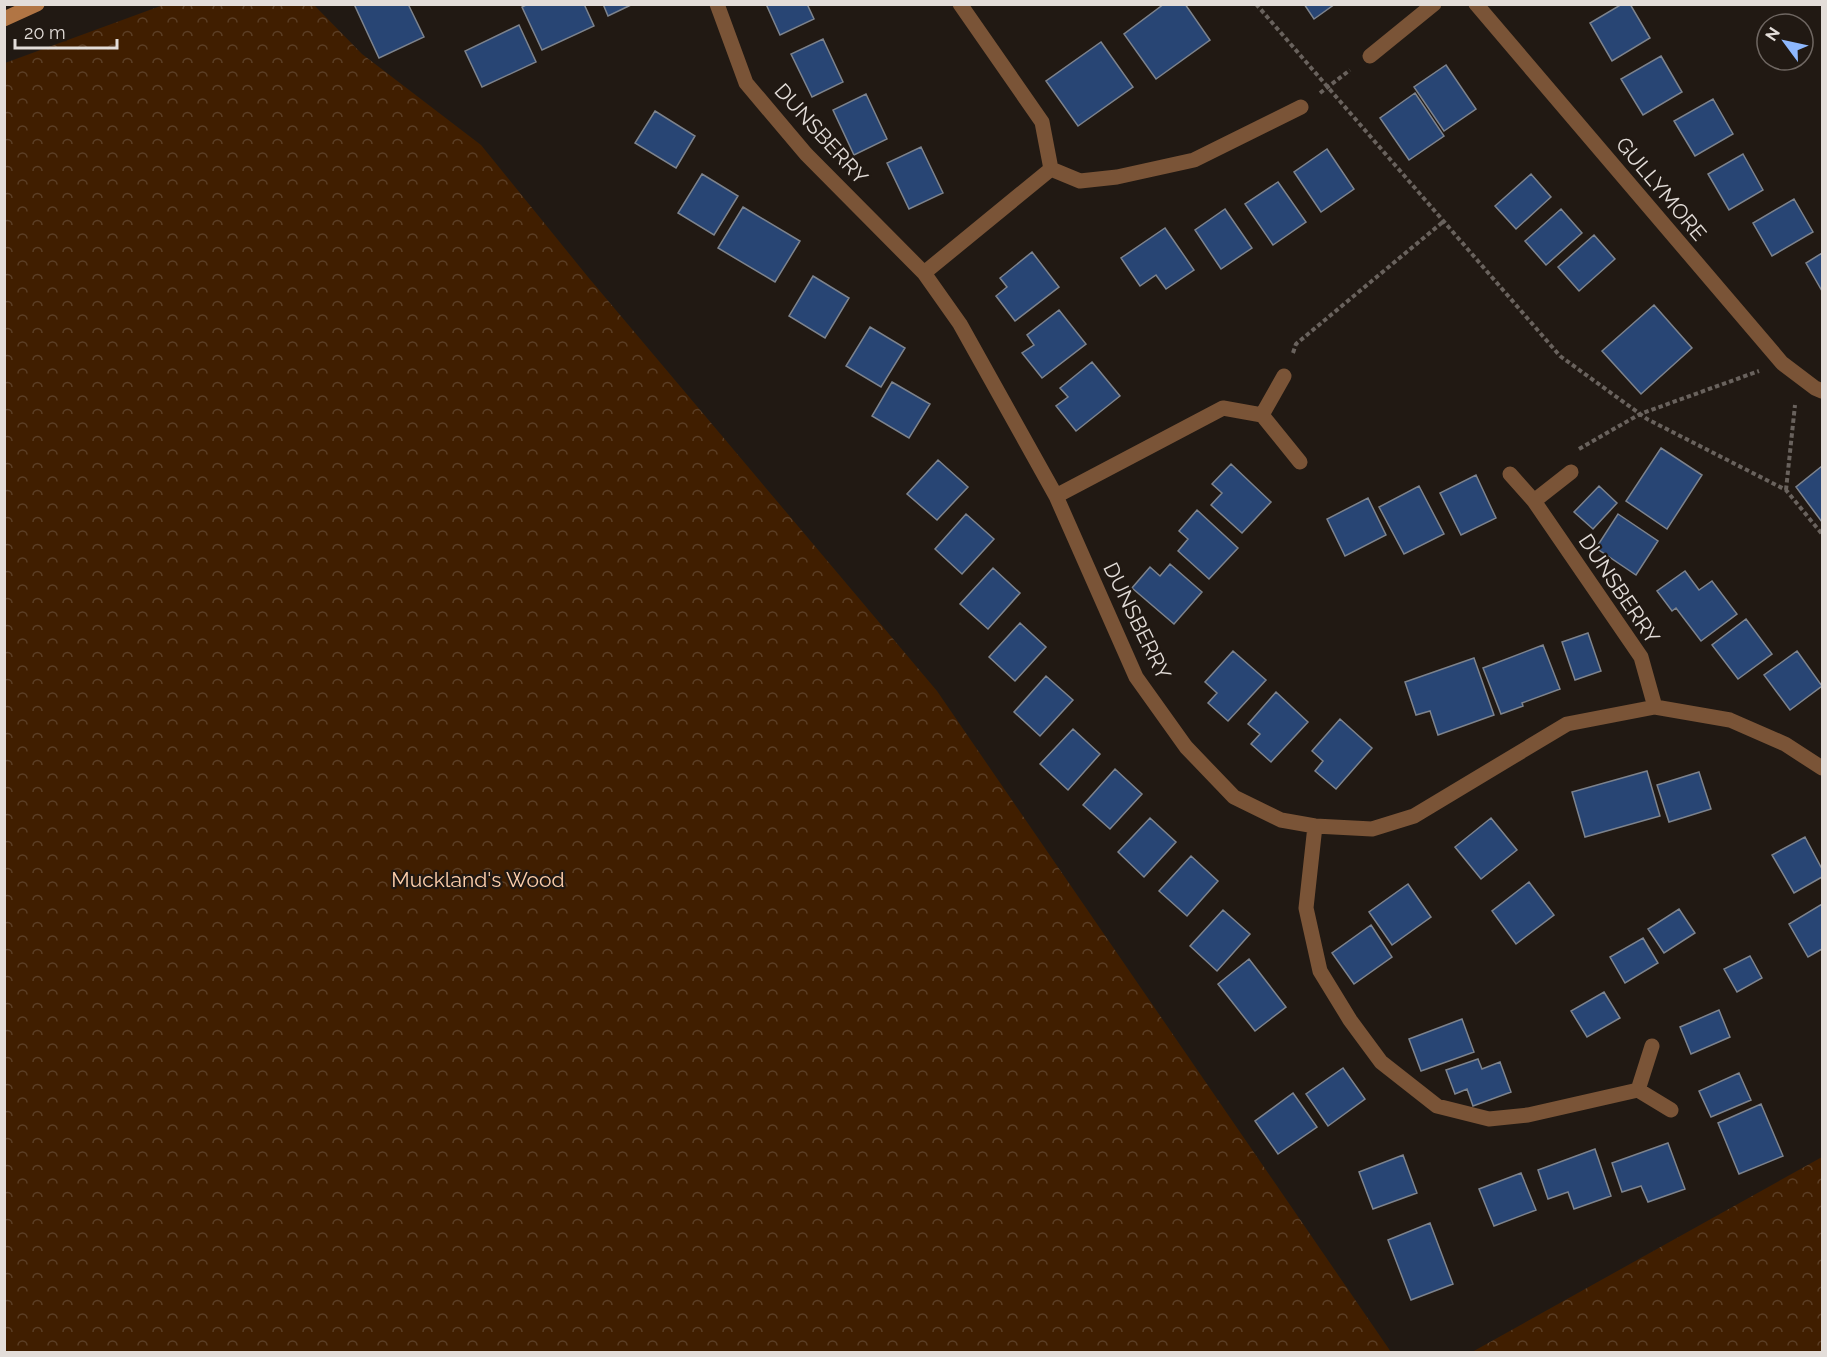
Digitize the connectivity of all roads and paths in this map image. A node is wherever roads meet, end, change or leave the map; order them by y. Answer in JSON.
{"nodes":[{"id":1,"x":37,"y":4,"type":"edge"},
{"id":2,"x":717,"y":4,"type":"edge"},
{"id":3,"x":960,"y":4,"type":"edge"},
{"id":4,"x":1256,"y":4,"type":"edge"},
{"id":5,"x":1434,"y":4,"type":"edge"},
{"id":6,"x":1476,"y":4,"type":"edge"},
{"id":7,"x":8,"y":17,"type":"edge"},
{"id":8,"x":1370,"y":56,"type":"joint"},
{"id":9,"x":1328,"y":87,"type":"junction"},
{"id":10,"x":1301,"y":107,"type":"joint"},
{"id":11,"x":1051,"y":169,"type":"junction"},
{"id":12,"x":1444,"y":221,"type":"junction"},
{"id":13,"x":924,"y":273,"type":"junction"},
{"id":14,"x":1782,"y":363,"type":"junction"},
{"id":15,"x":1798,"y":375,"type":"junction"},
{"id":16,"x":1284,"y":376,"type":"joint"},
{"id":17,"x":1822,"y":391,"type":"edge"},
{"id":18,"x":1640,"y":414,"type":"junction"},
{"id":19,"x":1262,"y":415,"type":"junction"},
{"id":20,"x":1300,"y":462,"type":"dead end"},
{"id":21,"x":1571,"y":472,"type":"joint"},
{"id":22,"x":1510,"y":474,"type":"dead end"},
{"id":23,"x":1786,"y":490,"type":"junction"},
{"id":24,"x":1056,"y":496,"type":"junction"},
{"id":25,"x":1534,"y":501,"type":"junction"},
{"id":26,"x":1822,"y":534,"type":"edge"},
{"id":27,"x":1654,"y":707,"type":"junction"},
{"id":28,"x":1822,"y":768,"type":"edge"},
{"id":29,"x":1315,"y":826,"type":"junction"},
{"id":30,"x":1652,"y":1046,"type":"dead end"},
{"id":31,"x":1638,"y":1090,"type":"junction"},
{"id":32,"x":1671,"y":1110,"type":"dead end"}],
"edges":[{"from":1,"to":7,"type":"street"},
{"from":2,"to":13,"type":"street","name":"DUNSBERRY"},
{"from":3,"to":11,"type":"street"},
{"from":4,"to":9,"type":"path"},
{"from":5,"to":8,"type":"street"},
{"from":6,"to":14,"type":"street","name":"GULLYMORE"},
{"from":8,"to":9,"type":"path"},
{"from":9,"to":10,"type":"path"},
{"from":9,"to":12,"type":"path"},
{"from":10,"to":11,"type":"street"},
{"from":11,"to":13,"type":"street"},
{"from":12,"to":16,"type":"path"},
{"from":12,"to":18,"type":"path"},
{"from":13,"to":24,"type":"street","name":"DUNSBERRY"},
{"from":14,"to":15,"type":"street","name":"GULLYMORE"},
{"from":14,"to":18,"type":"path"},
{"from":15,"to":17,"type":"street","name":"GULLYMORE"},
{"from":15,"to":23,"type":"path"},
{"from":16,"to":19,"type":"street"},
{"from":18,"to":21,"type":"path"},
{"from":18,"to":23,"type":"path"},
{"from":19,"to":20,"type":"street"},
{"from":19,"to":24,"type":"street"},
{"from":21,"to":25,"type":"street"},
{"from":22,"to":25,"type":"street","name":"DUNSBERRY"},
{"from":23,"to":26,"type":"path"},
{"from":24,"to":29,"type":"street","name":"DUNSBERRY"},
{"from":25,"to":27,"type":"street","name":"DUNSBERRY"},
{"from":27,"to":28,"type":"street","name":"DUNSBERRY"},
{"from":27,"to":29,"type":"street","name":"DUNSBERRY"},
{"from":29,"to":31,"type":"street"},
{"from":30,"to":31,"type":"street"},
{"from":31,"to":32,"type":"street"}]}
